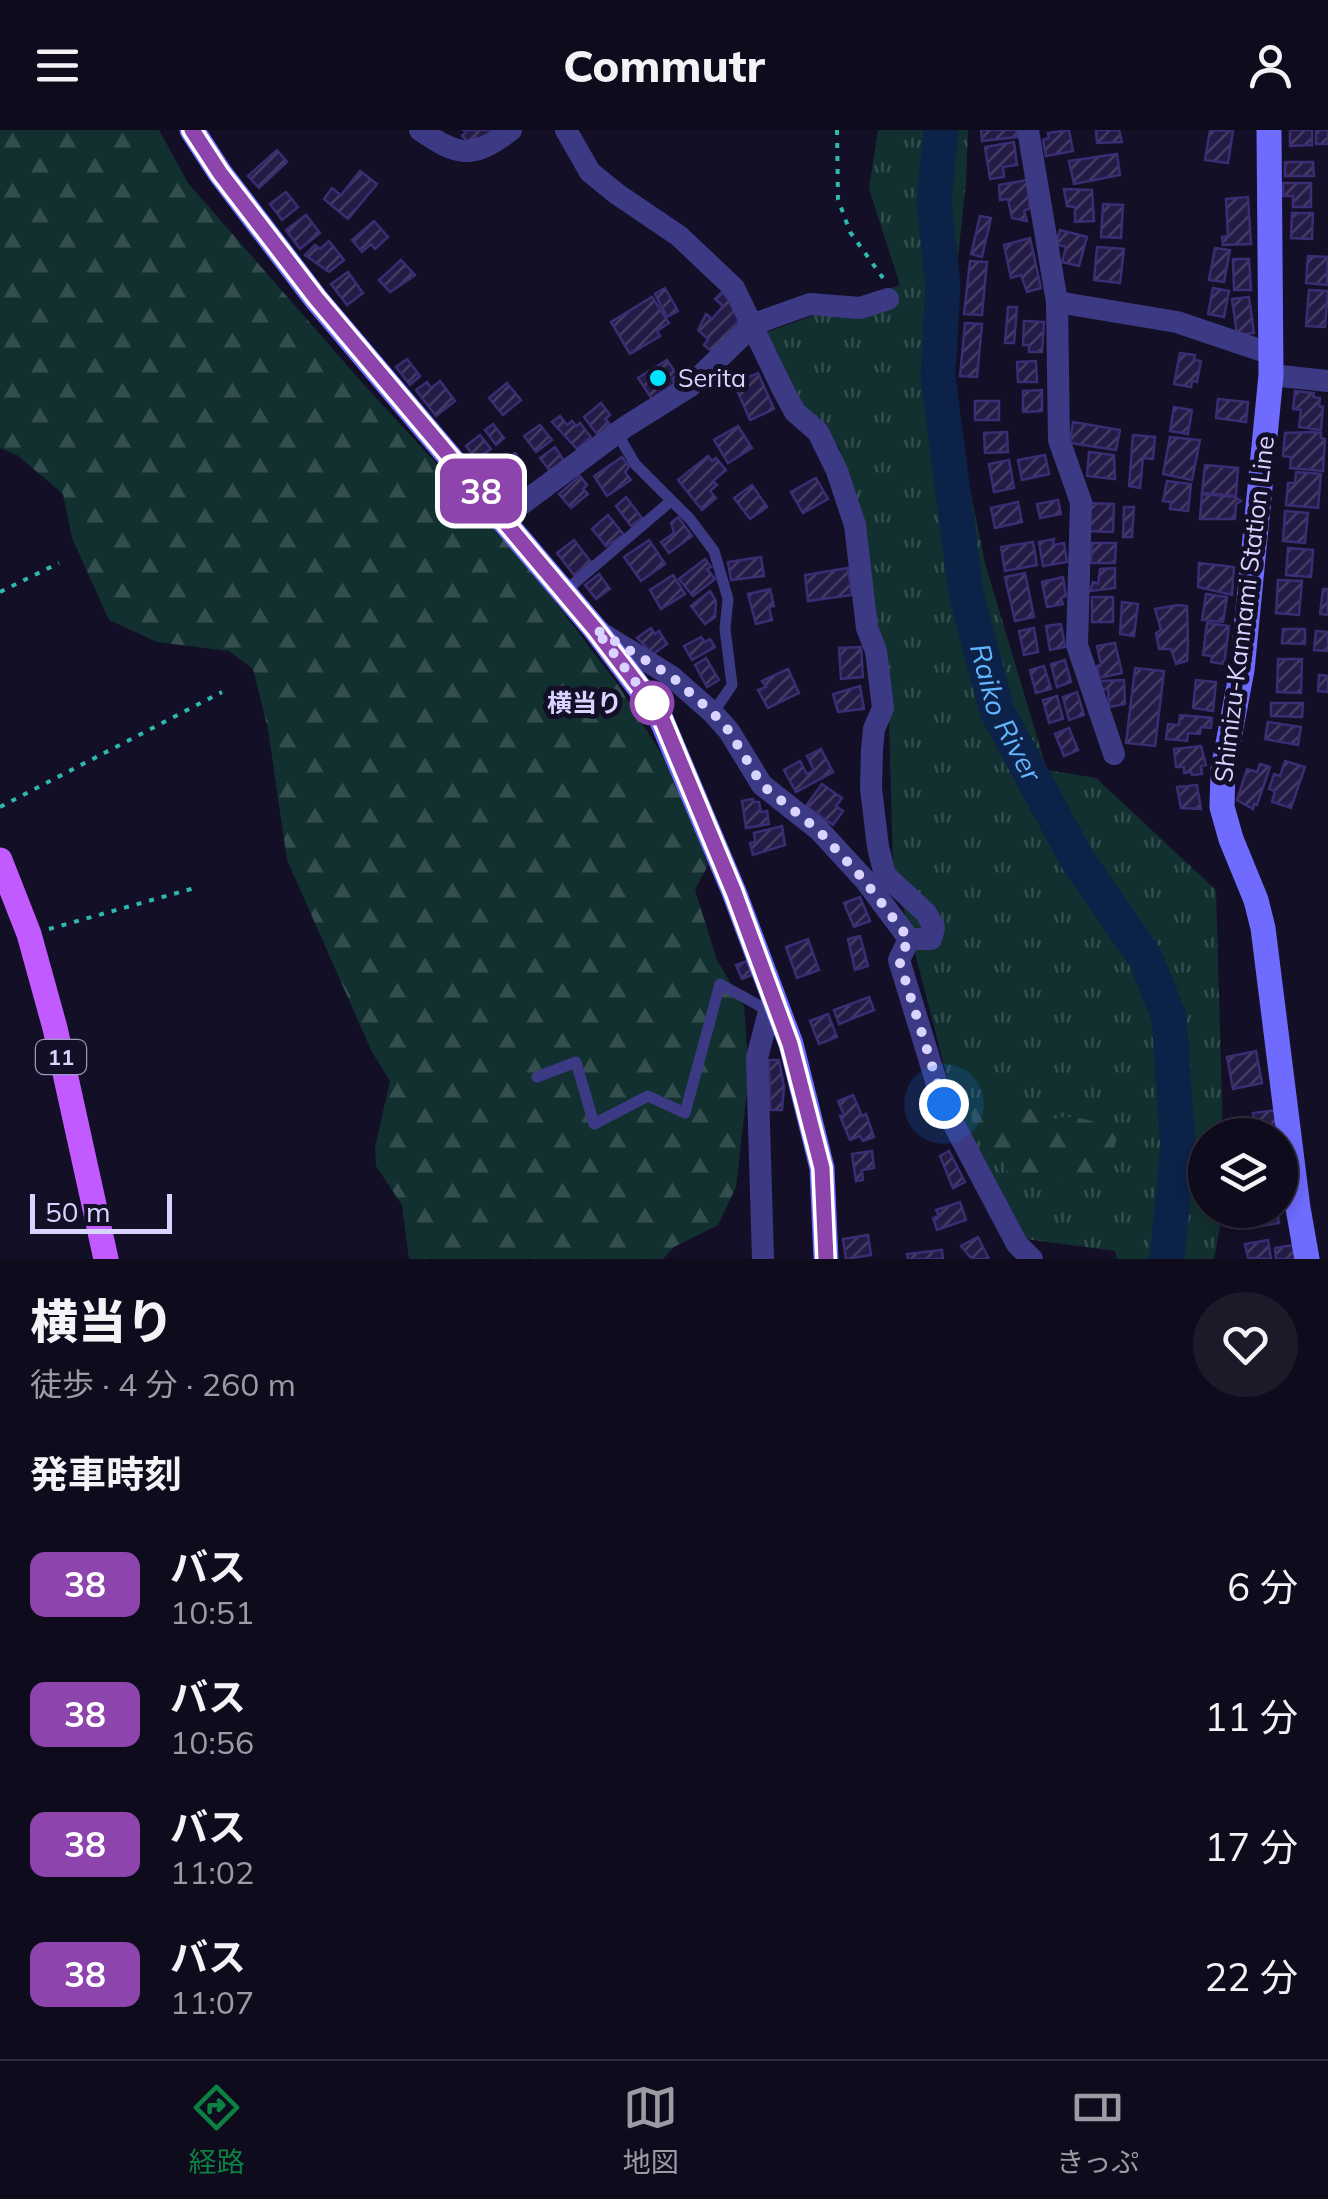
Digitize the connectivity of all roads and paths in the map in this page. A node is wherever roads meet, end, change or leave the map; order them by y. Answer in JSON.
{"nodes":[{"id":1,"x":192,"y":130,"type":"edge"},
{"id":2,"x":420,"y":130,"type":"edge"},
{"id":3,"x":511,"y":130,"type":"edge"},
{"id":4,"x":566,"y":130,"type":"edge"},
{"id":5,"x":837,"y":130,"type":"edge"},
{"id":6,"x":1028,"y":130,"type":"edge"},
{"id":7,"x":1269,"y":130,"type":"edge"},
{"id":8,"x":888,"y":300,"type":"joint"},
{"id":9,"x":1057,"y":302,"type":"junction"},
{"id":10,"x":754,"y":324,"type":"junction"},
{"id":11,"x":1271,"y":365,"type":"junction"},
{"id":12,"x":1328,"y":380,"type":"edge"},
{"id":13,"x":617,"y":432,"type":"junction"},
{"id":14,"x":671,"y":501,"type":"junction"},
{"id":15,"x":504,"y":518,"type":"junction"},
{"id":16,"x":59,"y":563,"type":"dead end"},
{"id":17,"x":0,"y":592,"type":"edge"},
{"id":18,"x":564,"y":592,"type":"junction"},
{"id":19,"x":595,"y":629,"type":"junction"},
{"id":20,"x":222,"y":692,"type":"dead end"},
{"id":21,"x":713,"y":713,"type":"junction"},
{"id":22,"x":1114,"y":754,"type":"dead end"},
{"id":23,"x":0,"y":807,"type":"edge"},
{"id":24,"x":0,"y":860,"type":"edge"},
{"id":25,"x":198,"y":887,"type":"dead end"},
{"id":26,"x":29,"y":934,"type":"junction"},
{"id":27,"x":909,"y":939,"type":"junction"},
{"id":28,"x":771,"y":1003,"type":"junction"},
{"id":29,"x":537,"y":1077,"type":"dead end"},
{"id":30,"x":106,"y":1259,"type":"edge"},
{"id":31,"x":763,"y":1259,"type":"edge"},
{"id":32,"x":826,"y":1259,"type":"edge"},
{"id":33,"x":1032,"y":1259,"type":"edge"},
{"id":34,"x":1307,"y":1259,"type":"edge"}],
"edges":[{"from":1,"to":15,"type":"main road"},
{"from":2,"to":3,"type":"street"},
{"from":4,"to":10,"type":"street"},
{"from":5,"to":8,"type":"path"},
{"from":6,"to":9,"type":"street"},
{"from":7,"to":11,"type":"main road","name":"Shimizu-Kannami Station Line"},
{"from":8,"to":10,"type":"street"},
{"from":9,"to":11,"type":"street"},
{"from":9,"to":22,"type":"street"},
{"from":10,"to":13,"type":"street"},
{"from":10,"to":27,"type":"street"},
{"from":11,"to":12,"type":"street"},
{"from":11,"to":34,"type":"main road","name":"Shimizu-Kannami Station Line"},
{"from":13,"to":14,"type":"lane"},
{"from":13,"to":15,"type":"street"},
{"from":14,"to":18,"type":"lane"},
{"from":14,"to":21,"type":"lane"},
{"from":15,"to":18,"type":"main road"},
{"from":16,"to":17,"type":"path"},
{"from":18,"to":19,"type":"main road"},
{"from":19,"to":21,"type":"street"},
{"from":19,"to":28,"type":"main road"},
{"from":20,"to":23,"type":"path"},
{"from":21,"to":27,"type":"street"},
{"from":24,"to":26,"type":"main road","number":"11"},
{"from":25,"to":26,"type":"path"},
{"from":26,"to":30,"type":"main road","number":"11"},
{"from":27,"to":33,"type":"street"},
{"from":28,"to":29,"type":"lane"},
{"from":28,"to":31,"type":"street"},
{"from":28,"to":32,"type":"main road"}]}
